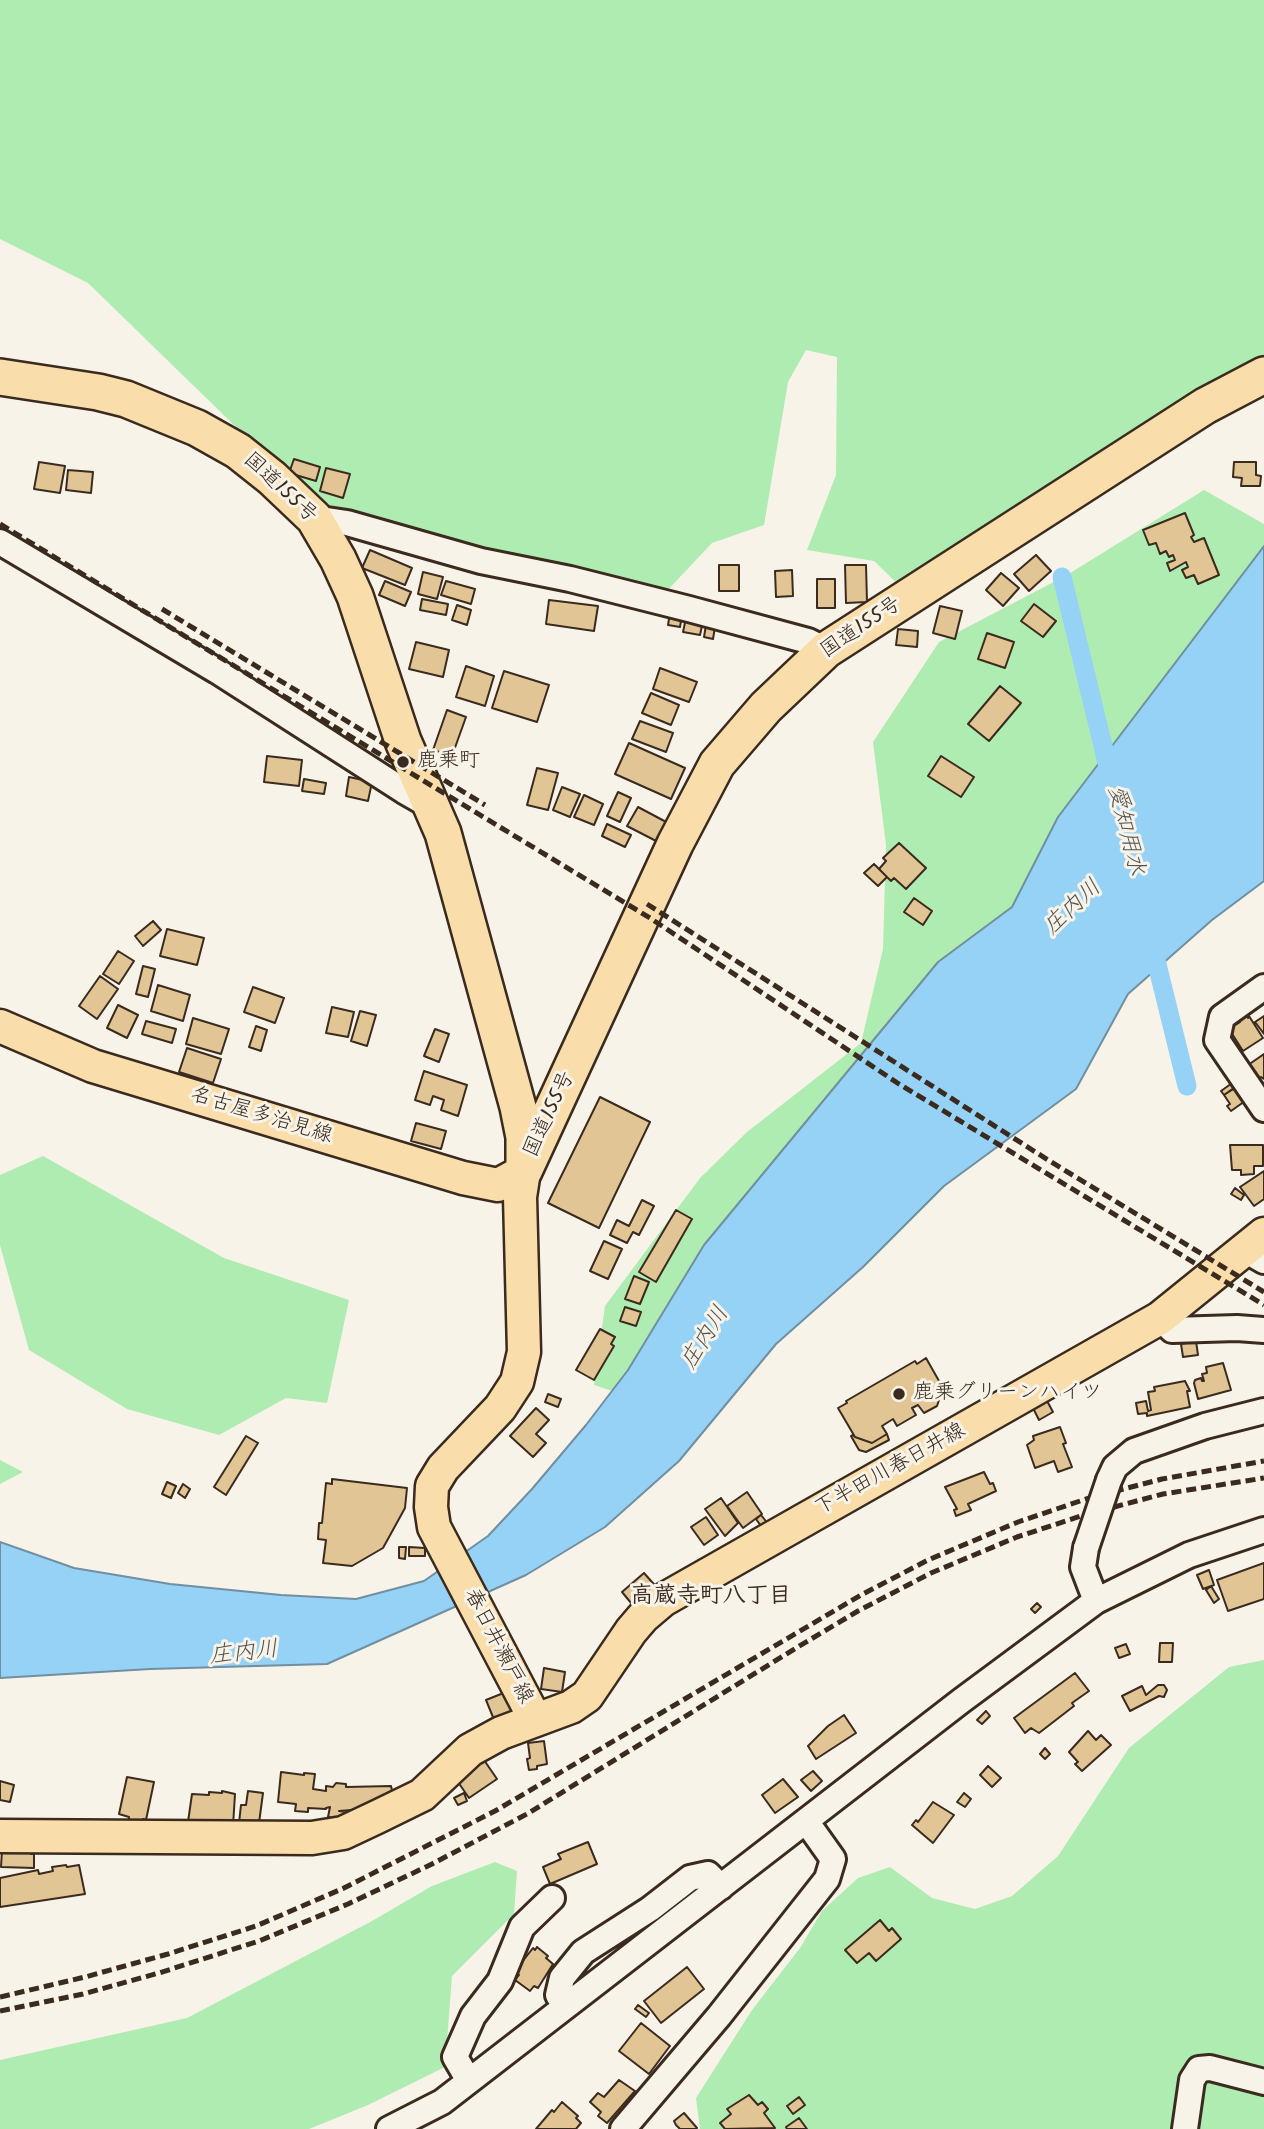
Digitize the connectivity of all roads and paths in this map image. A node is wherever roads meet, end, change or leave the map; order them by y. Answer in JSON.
{"nodes":[{"id":1,"x":1264,"y":375,"type":"edge"},
{"id":2,"x":0,"y":377,"type":"edge"},
{"id":3,"x":314,"y":517,"type":"junction"},
{"id":4,"x":0,"y":542,"type":"edge"},
{"id":5,"x":826,"y":650,"type":"junction"},
{"id":6,"x":432,"y":807,"type":"junction"},
{"id":7,"x":1264,"y":987,"type":"edge"},
{"id":8,"x":0,"y":1026,"type":"edge"},
{"id":9,"x":1262,"y":1101,"type":"edge"},
{"id":10,"x":524,"y":1171,"type":"junction"},
{"id":11,"x":1258,"y":1248,"type":"edge"},
{"id":12,"x":1160,"y":1318,"type":"junction"},
{"id":13,"x":1264,"y":1330,"type":"edge"},
{"id":14,"x":1264,"y":1411,"type":"edge"},
{"id":15,"x":1264,"y":1530,"type":"edge"},
{"id":16,"x":1097,"y":1601,"type":"junction"},
{"id":17,"x":535,"y":1719,"type":"junction"},
{"id":18,"x":806,"y":1821,"type":"junction"},
{"id":19,"x":0,"y":1836,"type":"edge"},
{"id":20,"x":552,"y":1898,"type":"dead end"},
{"id":21,"x":468,"y":2081,"type":"junction"},
{"id":22,"x":1264,"y":2082,"type":"edge"},
{"id":23,"x":628,"y":2127,"type":"edge"},
{"id":24,"x":389,"y":2129,"type":"edge"},
{"id":25,"x":1185,"y":2129,"type":"edge"}],
"edges":[{"from":1,"to":5,"type":"highway","name":"国道155号"},
{"from":2,"to":3,"type":"highway","name":"国道155号"},
{"from":3,"to":5,"type":"street"},
{"from":3,"to":6,"type":"highway","name":"国道155号"},
{"from":4,"to":6,"type":"street"},
{"from":5,"to":10,"type":"highway","name":"国道155号"},
{"from":6,"to":10,"type":"highway","name":"国道155号"},
{"from":7,"to":9,"type":"street"},
{"from":8,"to":10,"type":"main road","name":"名古屋多治見線"},
{"from":10,"to":17,"type":"main road","name":"春日井瀬戸線"},
{"from":11,"to":12,"type":"main road","name":"下半田川春日井線"},
{"from":12,"to":13,"type":"street"},
{"from":12,"to":17,"type":"main road","name":"下半田川春日井線"},
{"from":14,"to":16,"type":"street","bridge":true},
{"from":15,"to":16,"type":"street"},
{"from":16,"to":18,"type":"street"},
{"from":17,"to":19,"type":"main road","name":"春日井瀬戸線"},
{"from":18,"to":21,"type":"street"},
{"from":18,"to":23,"type":"street"},
{"from":20,"to":21,"type":"street"},
{"from":21,"to":24,"type":"street"},
{"from":22,"to":25,"type":"street"}]}
